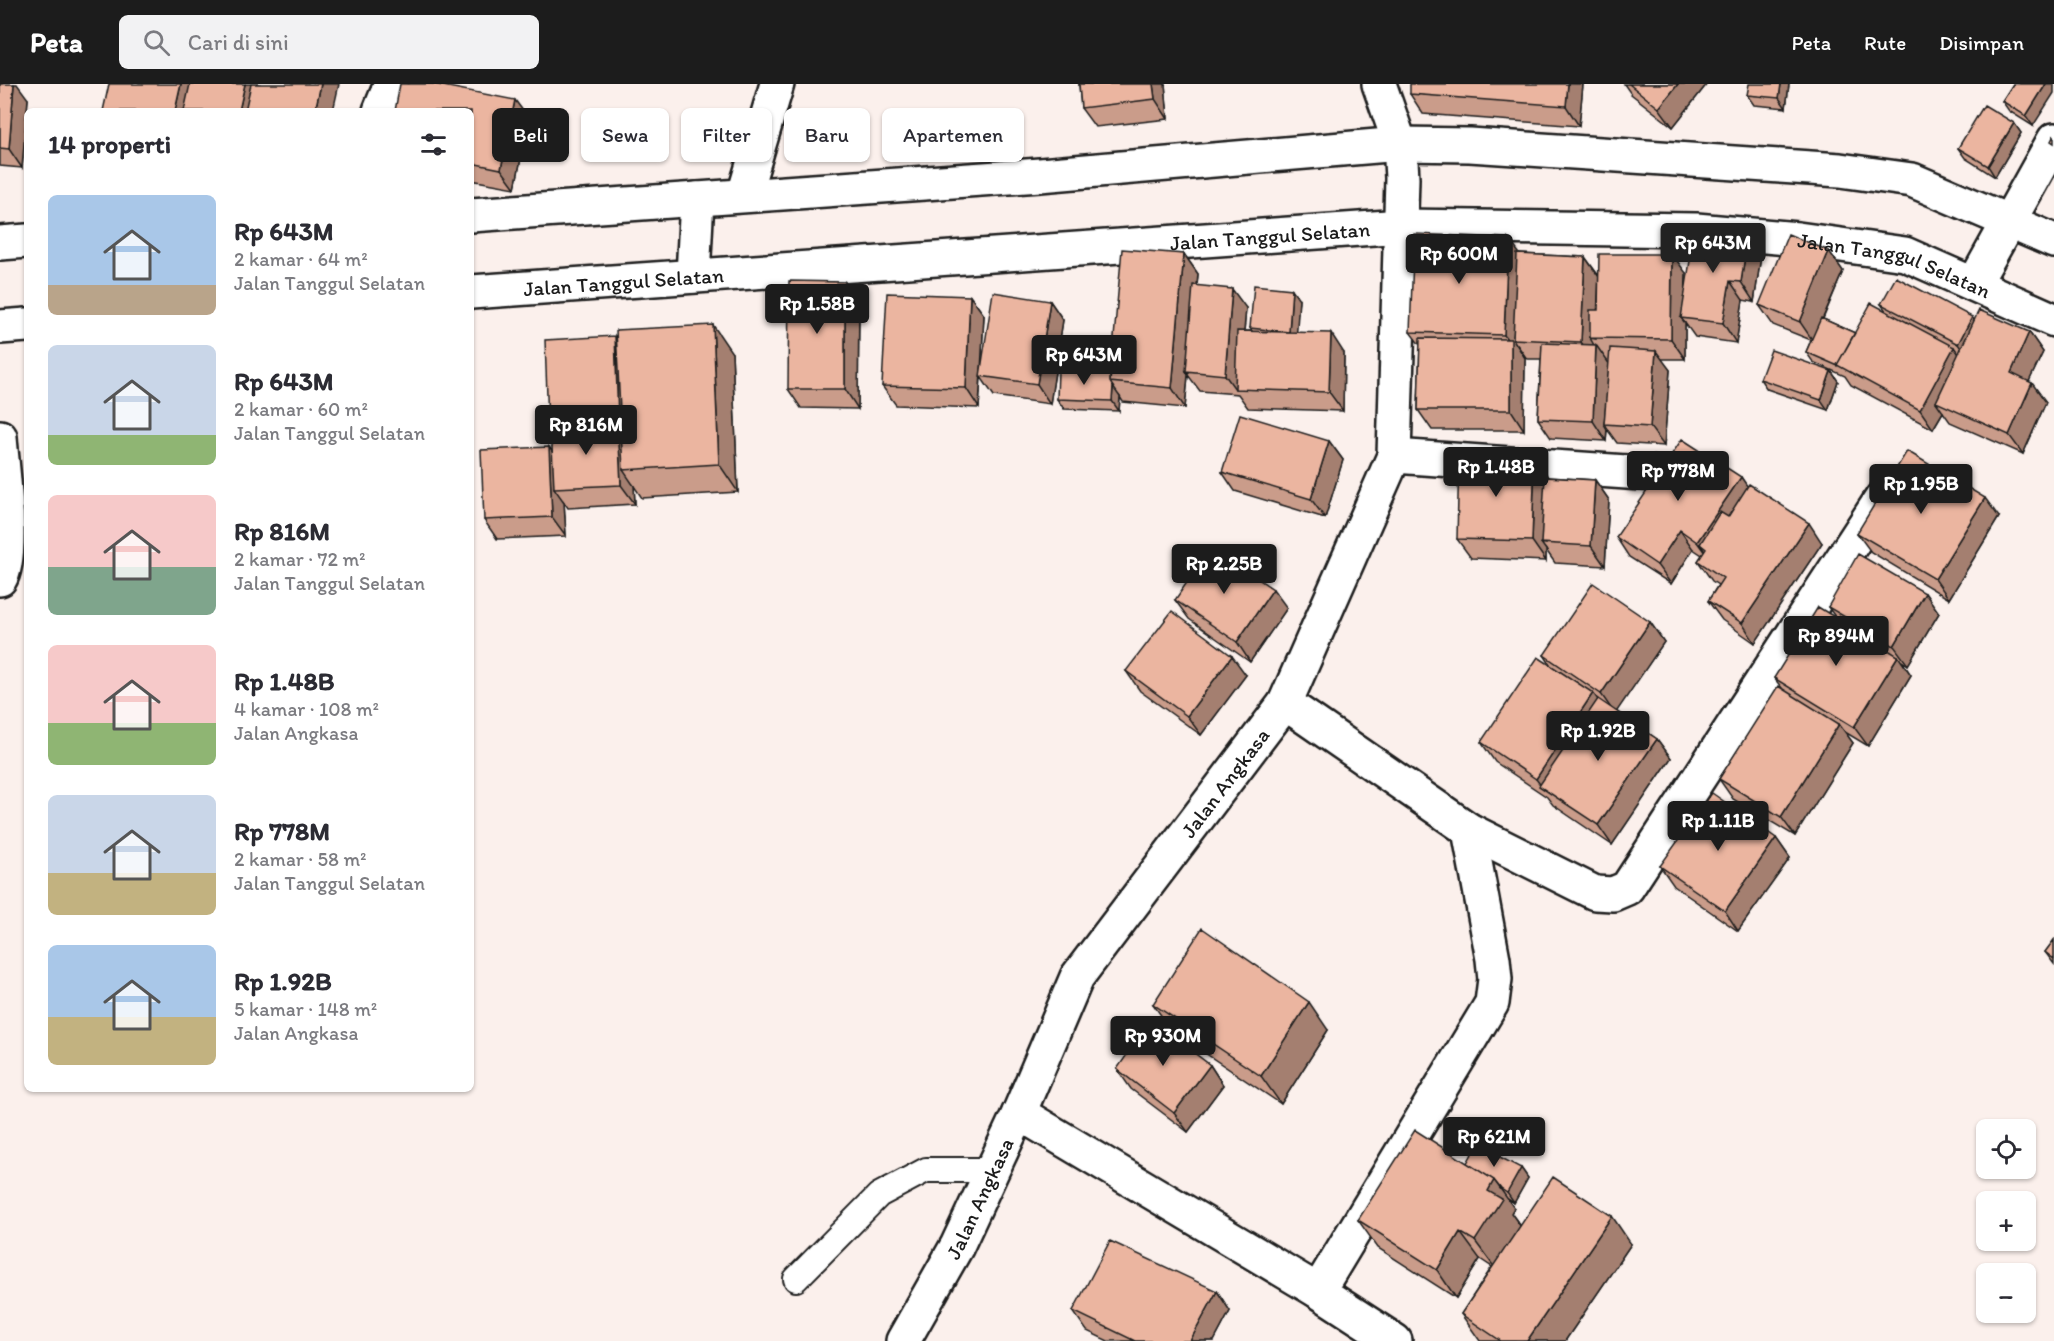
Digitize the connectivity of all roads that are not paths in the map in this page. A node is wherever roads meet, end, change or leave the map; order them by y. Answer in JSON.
{"nodes":[{"id":1,"x":391,"y":84,"type":"edge"},
{"id":2,"x":777,"y":84,"type":"edge"},
{"id":3,"x":1379,"y":84,"type":"edge"},
{"id":4,"x":381,"y":108,"type":"edge"},
{"id":5,"x":2054,"y":140,"type":"edge"},
{"id":6,"x":1400,"y":144,"type":"junction"},
{"id":7,"x":744,"y":195,"type":"junction"},
{"id":8,"x":697,"y":199,"type":"junction"},
{"id":9,"x":474,"y":215,"type":"edge"},
{"id":10,"x":1401,"y":218,"type":"junction"},
{"id":11,"x":2009,"y":221,"type":"junction"},
{"id":12,"x":24,"y":241,"type":"edge"},
{"id":13,"x":2054,"y":241,"type":"edge"},
{"id":14,"x":0,"y":243,"type":"edge"},
{"id":15,"x":693,"y":276,"type":"junction"},
{"id":16,"x":1974,"y":284,"type":"junction"},
{"id":17,"x":474,"y":292,"type":"edge"},
{"id":18,"x":2054,"y":320,"type":"edge"},
{"id":19,"x":24,"y":325,"type":"edge"},
{"id":20,"x":0,"y":327,"type":"edge"},
{"id":21,"x":0,"y":437,"type":"edge"},
{"id":22,"x":1394,"y":456,"type":"junction"},
{"id":23,"x":1656,"y":474,"type":"edge"},
{"id":24,"x":1887,"y":492,"type":"edge"},
{"id":25,"x":0,"y":579,"type":"edge"},
{"id":26,"x":1285,"y":703,"type":"junction"},
{"id":27,"x":1469,"y":830,"type":"junction"},
{"id":28,"x":1019,"y":1113,"type":"junction"},
{"id":29,"x":992,"y":1170,"type":"junction"},
{"id":30,"x":796,"y":1279,"type":"dead end"},
{"id":31,"x":1318,"y":1291,"type":"junction"},
{"id":32,"x":903,"y":1341,"type":"edge"},
{"id":33,"x":1395,"y":1341,"type":"edge"}],
"edges":[{"from":1,"to":4,"type":"street"},
{"from":2,"to":7,"type":"street"},
{"from":3,"to":6,"type":"street","name":"Jalan Angkasa"},
{"from":5,"to":11,"type":"street"},
{"from":6,"to":7,"type":"street"},
{"from":6,"to":10,"type":"street","name":"Jalan Angkasa"},
{"from":6,"to":11,"type":"street"},
{"from":7,"to":8,"type":"street"},
{"from":8,"to":9,"type":"street"},
{"from":8,"to":15,"type":"street"},
{"from":10,"to":15,"type":"street","name":"Jalan Tanggul Selatan"},
{"from":10,"to":16,"type":"street","name":"Jalan Tanggul Selatan"},
{"from":10,"to":22,"type":"street","name":"Jalan Angkasa"},
{"from":11,"to":13,"type":"street"},
{"from":11,"to":16,"type":"street"},
{"from":12,"to":14,"type":"street"},
{"from":15,"to":17,"type":"street","name":"Jalan Tanggul Selatan"},
{"from":16,"to":18,"type":"street","name":"Jalan Tanggul Selatan"},
{"from":19,"to":20,"type":"street"},
{"from":21,"to":25,"type":"street"},
{"from":22,"to":23,"type":"street"},
{"from":22,"to":26,"type":"street","name":"Jalan Angkasa"},
{"from":24,"to":27,"type":"street"},
{"from":26,"to":27,"type":"street"},
{"from":26,"to":28,"type":"street","name":"Jalan Angkasa"},
{"from":27,"to":31,"type":"street"},
{"from":28,"to":29,"type":"street","name":"Jalan Angkasa"},
{"from":28,"to":31,"type":"street"},
{"from":29,"to":30,"type":"lane"},
{"from":29,"to":32,"type":"street","name":"Jalan Angkasa"},
{"from":31,"to":33,"type":"street"}]}
